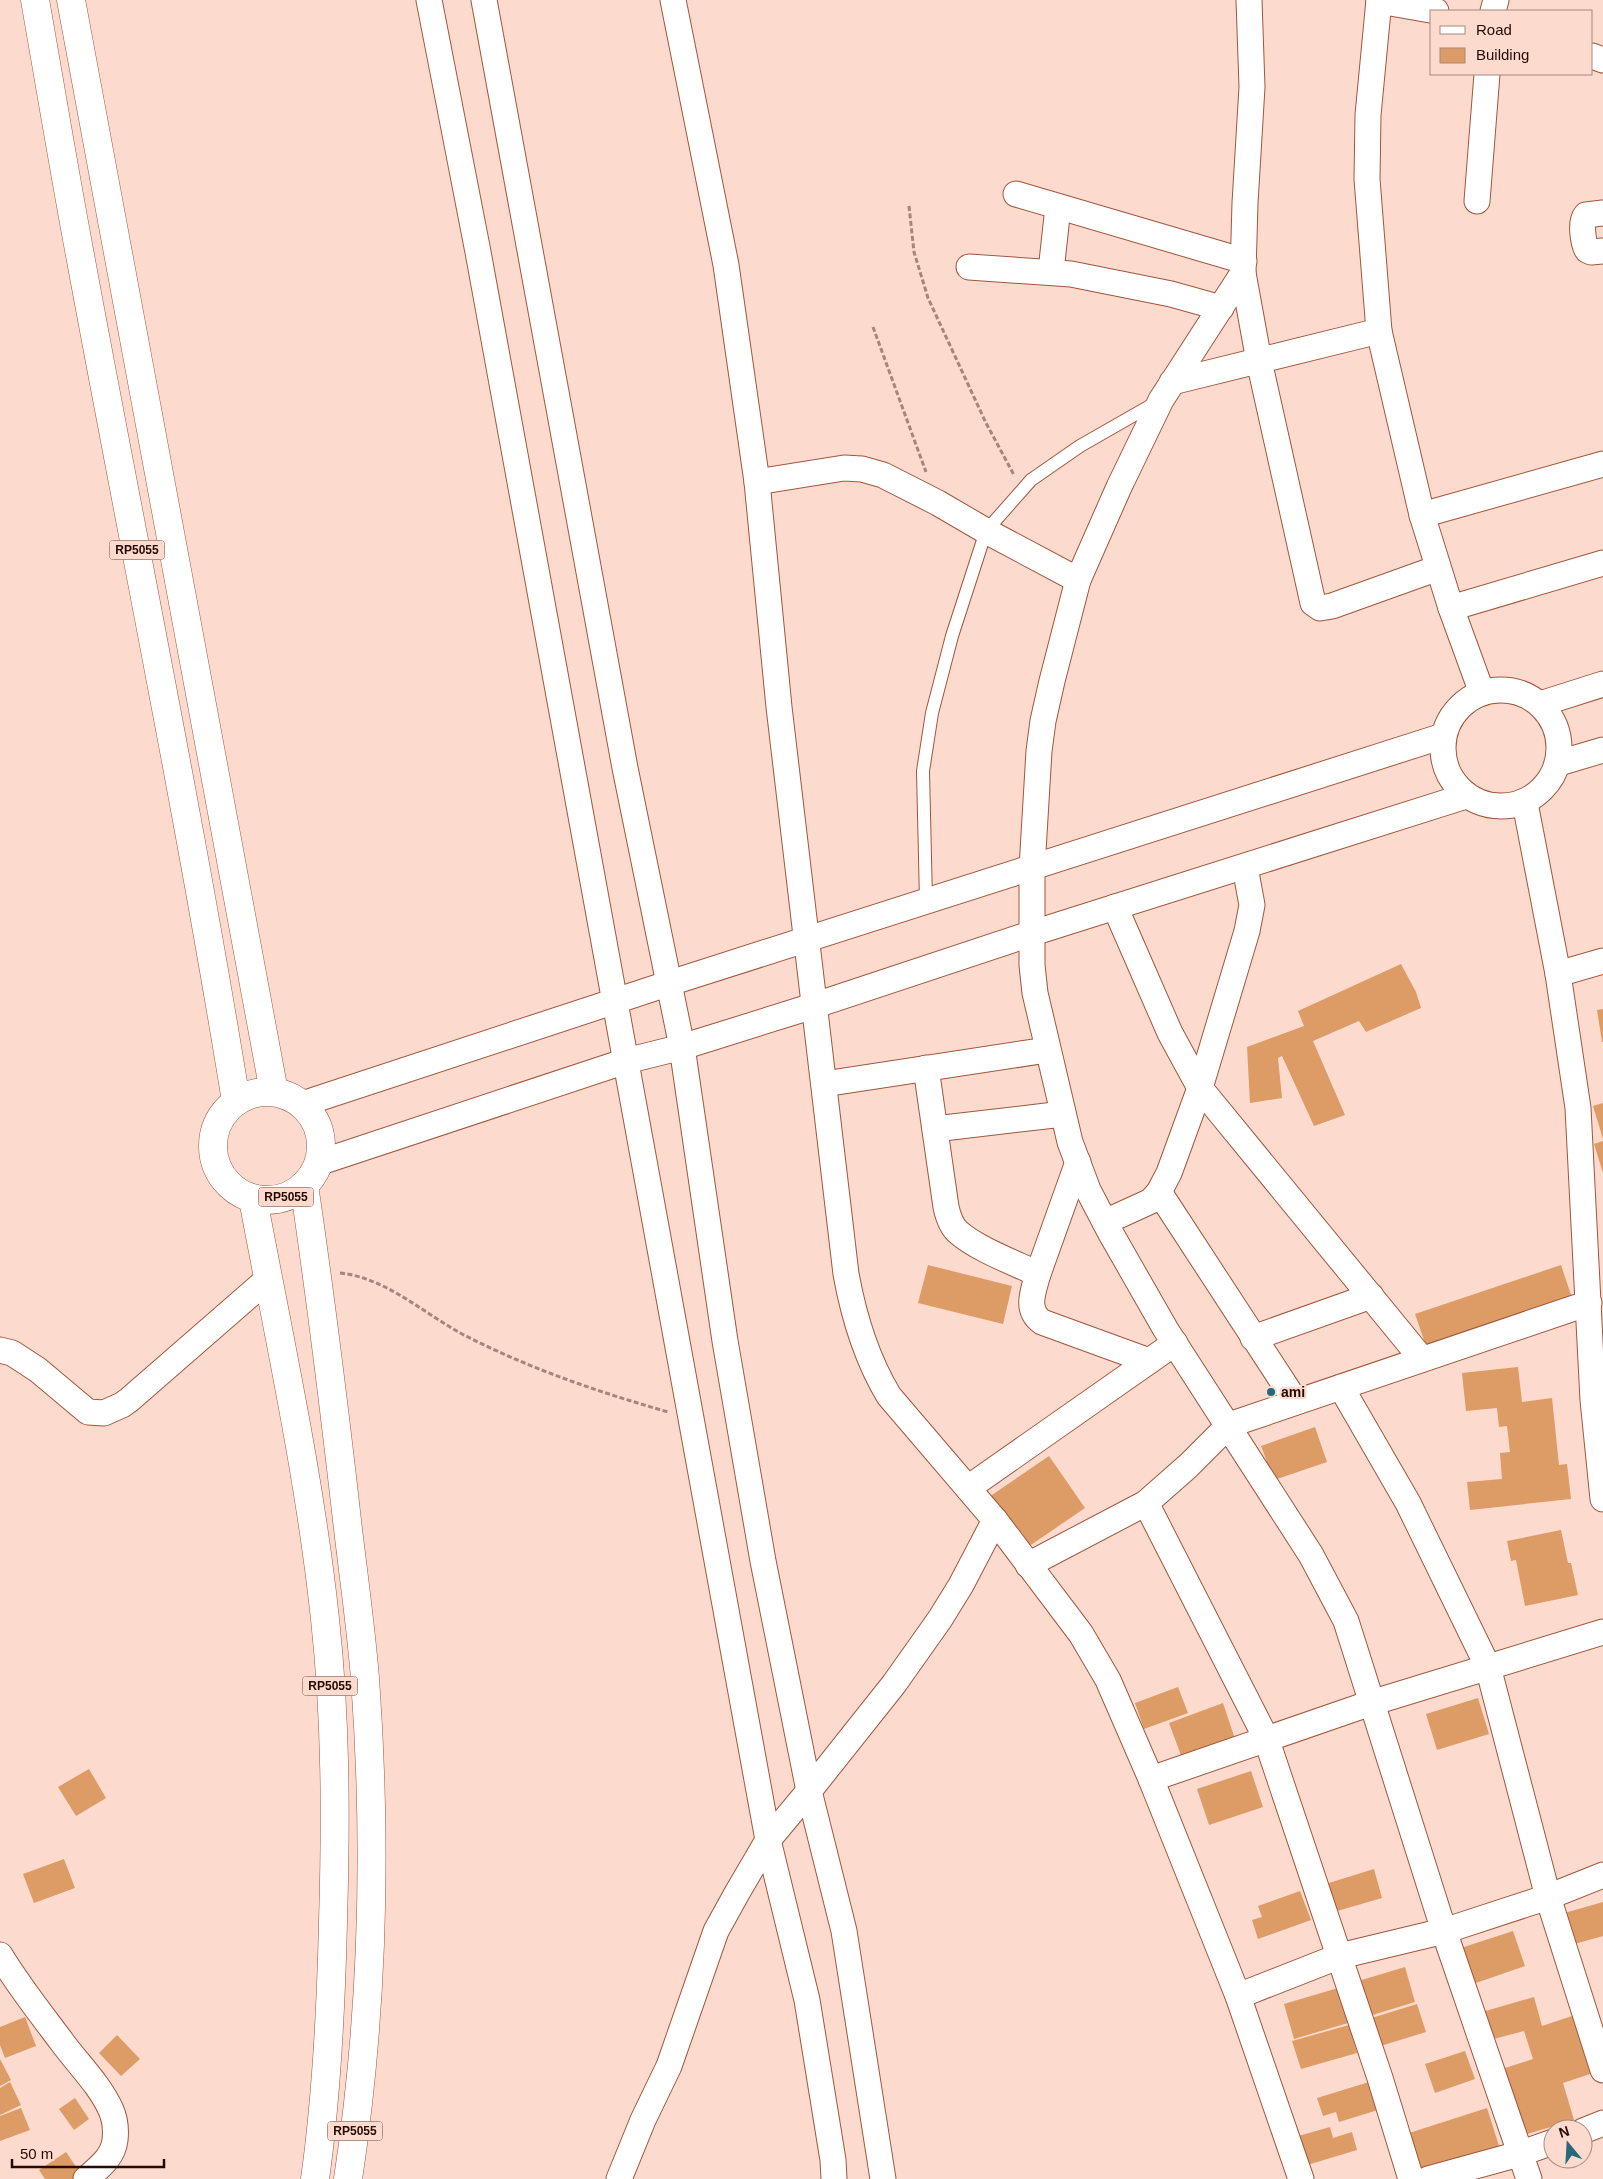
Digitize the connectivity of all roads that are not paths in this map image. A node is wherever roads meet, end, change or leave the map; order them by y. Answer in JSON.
{"nodes":[{"id":1,"x":35,"y":0,"type":"edge"},
{"id":2,"x":71,"y":0,"type":"edge"},
{"id":3,"x":429,"y":0,"type":"edge"},
{"id":4,"x":484,"y":0,"type":"edge"},
{"id":5,"x":673,"y":0,"type":"edge"},
{"id":6,"x":1250,"y":0,"type":"edge"},
{"id":7,"x":1379,"y":0,"type":"edge"},
{"id":8,"x":1431,"y":10,"type":"edge"},
{"id":9,"x":1487,"y":75,"type":"edge"},
{"id":10,"x":1016,"y":194,"type":"dead end"},
{"id":11,"x":1478,"y":202,"type":"dead end"},
{"id":12,"x":1058,"y":206,"type":"junction"},
{"id":13,"x":1603,"y":212,"type":"edge"},
{"id":14,"x":1603,"y":251,"type":"edge"},
{"id":15,"x":968,"y":267,"type":"dead end"},
{"id":16,"x":1244,"y":267,"type":"junction"},
{"id":17,"x":1051,"y":271,"type":"junction"},
{"id":18,"x":1221,"y":308,"type":"junction"},
{"id":19,"x":1379,"y":331,"type":"junction"},
{"id":20,"x":1260,"y":361,"type":"junction"},
{"id":21,"x":1167,"y":391,"type":"junction"},
{"id":22,"x":1603,"y":464,"type":"edge"},
{"id":23,"x":757,"y":482,"type":"junction"},
{"id":24,"x":1422,"y":515,"type":"junction"},
{"id":25,"x":986,"y":531,"type":"junction"},
{"id":26,"x":1603,"y":563,"type":"edge"},
{"id":27,"x":1438,"y":568,"type":"junction"},
{"id":28,"x":1078,"y":580,"type":"junction"},
{"id":29,"x":1450,"y":608,"type":"junction"},
{"id":30,"x":1603,"y":684,"type":"edge"},
{"id":31,"x":1482,"y":692,"type":"junction"},
{"id":32,"x":1540,"y":704,"type":"junction"},
{"id":33,"x":1443,"y":736,"type":"junction"},
{"id":34,"x":1603,"y":750,"type":"edge"},
{"id":35,"x":1559,"y":763,"type":"junction"},
{"id":36,"x":1466,"y":796,"type":"junction"},
{"id":37,"x":1525,"y":803,"type":"junction"},
{"id":38,"x":1246,"y":867,"type":"junction"},
{"id":39,"x":1032,"y":868,"type":"junction"},
{"id":40,"x":926,"y":901,"type":"junction"},
{"id":41,"x":1115,"y":907,"type":"junction"},
{"id":42,"x":1033,"y":933,"type":"junction"},
{"id":43,"x":808,"y":939,"type":"junction"},
{"id":44,"x":1603,"y":961,"type":"edge"},
{"id":45,"x":1558,"y":974,"type":"junction"},
{"id":46,"x":670,"y":983,"type":"junction"},
{"id":47,"x":613,"y":1002,"type":"junction"},
{"id":48,"x":813,"y":1006,"type":"junction"},
{"id":49,"x":682,"y":1047,"type":"junction"},
{"id":50,"x":1048,"y":1050,"type":"junction"},
{"id":51,"x":626,"y":1061,"type":"junction"},
{"id":52,"x":926,"y":1068,"type":"junction"},
{"id":53,"x":824,"y":1084,"type":"junction"},
{"id":54,"x":1200,"y":1088,"type":"junction"},
{"id":55,"x":274,"y":1092,"type":"junction"},
{"id":56,"x":236,"y":1101,"type":"junction"},
{"id":57,"x":302,"y":1104,"type":"junction"},
{"id":58,"x":1063,"y":1114,"type":"junction"},
{"id":59,"x":935,"y":1129,"type":"junction"},
{"id":60,"x":1078,"y":1162,"type":"junction"},
{"id":61,"x":311,"y":1174,"type":"junction"},
{"id":62,"x":1159,"y":1192,"type":"junction"},
{"id":63,"x":253,"y":1199,"type":"junction"},
{"id":64,"x":1105,"y":1222,"type":"junction"},
{"id":65,"x":1038,"y":1274,"type":"junction"},
{"id":66,"x":268,"y":1279,"type":"junction"},
{"id":67,"x":1371,"y":1296,"type":"junction"},
{"id":68,"x":1589,"y":1303,"type":"junction"},
{"id":69,"x":1253,"y":1338,"type":"junction"},
{"id":70,"x":1175,"y":1343,"type":"junction"},
{"id":71,"x":0,"y":1350,"type":"edge"},
{"id":72,"x":1422,"y":1359,"type":"junction"},
{"id":73,"x":1149,"y":1361,"type":"junction"},
{"id":74,"x":1341,"y":1387,"type":"junction"},
{"id":75,"x":1296,"y":1402,"type":"junction"},
{"id":76,"x":1229,"y":1426,"type":"junction"},
{"id":77,"x":968,"y":1488,"type":"junction"},
{"id":78,"x":1603,"y":1500,"type":"edge"},
{"id":79,"x":1146,"y":1502,"type":"junction"},
{"id":80,"x":996,"y":1520,"type":"junction"},
{"id":81,"x":1028,"y":1565,"type":"junction"},
{"id":82,"x":1603,"y":1632,"type":"edge"},
{"id":83,"x":1488,"y":1666,"type":"junction"},
{"id":84,"x":1371,"y":1703,"type":"junction"},
{"id":85,"x":1266,"y":1738,"type":"junction"},
{"id":86,"x":1151,"y":1779,"type":"junction"},
{"id":87,"x":809,"y":1792,"type":"junction"},
{"id":88,"x":768,"y":1840,"type":"junction"},
{"id":89,"x":1603,"y":1875,"type":"edge"},
{"id":90,"x":1548,"y":1897,"type":"junction"},
{"id":91,"x":1444,"y":1931,"type":"junction"},
{"id":92,"x":0,"y":1955,"type":"edge"},
{"id":93,"x":1340,"y":1956,"type":"junction"},
{"id":94,"x":1238,"y":1996,"type":"junction"},
{"id":95,"x":1603,"y":2070,"type":"edge"},
{"id":96,"x":1543,"y":2146,"type":"edge"},
{"id":97,"x":319,"y":2153,"type":"junction"},
{"id":98,"x":1519,"y":2154,"type":"junction"},
{"id":99,"x":86,"y":2179,"type":"edge"},
{"id":100,"x":309,"y":2179,"type":"edge"},
{"id":101,"x":315,"y":2179,"type":"edge"},
{"id":102,"x":348,"y":2179,"type":"edge"},
{"id":103,"x":619,"y":2179,"type":"edge"},
{"id":104,"x":834,"y":2179,"type":"edge"},
{"id":105,"x":883,"y":2179,"type":"edge"},
{"id":106,"x":1301,"y":2179,"type":"edge"},
{"id":107,"x":1411,"y":2179,"type":"edge"},
{"id":108,"x":1428,"y":2179,"type":"edge"},
{"id":109,"x":1529,"y":2179,"type":"edge"}],
"edges":[{"from":1,"to":56,"type":"highway","number":"RP5055"},
{"from":2,"to":55,"type":"highway","number":"RP5055"},
{"from":3,"to":47,"type":"street"},
{"from":4,"to":46,"type":"street"},
{"from":5,"to":23,"type":"street"},
{"from":6,"to":16,"type":"street"},
{"from":7,"to":8,"type":"street"},
{"from":7,"to":19,"type":"street"},
{"from":9,"to":11,"type":"street"},
{"from":10,"to":12,"type":"street"},
{"from":12,"to":16,"type":"street"},
{"from":12,"to":17,"type":"street"},
{"from":13,"to":14,"type":"street"},
{"from":15,"to":17,"type":"street"},
{"from":16,"to":18,"type":"street"},
{"from":16,"to":20,"type":"street"},
{"from":17,"to":18,"type":"street"},
{"from":18,"to":21,"type":"street"},
{"from":19,"to":20,"type":"street"},
{"from":19,"to":24,"type":"street"},
{"from":20,"to":21,"type":"street"},
{"from":20,"to":27,"type":"street"},
{"from":21,"to":25,"type":"lane"},
{"from":21,"to":28,"type":"street"},
{"from":22,"to":24,"type":"street"},
{"from":23,"to":25,"type":"street"},
{"from":23,"to":43,"type":"street"},
{"from":24,"to":27,"type":"street"},
{"from":25,"to":28,"type":"street"},
{"from":25,"to":40,"type":"lane"},
{"from":26,"to":29,"type":"street"},
{"from":27,"to":29,"type":"street"},
{"from":28,"to":39,"type":"street"},
{"from":29,"to":31,"type":"street"},
{"from":30,"to":32,"type":"street"},
{"from":31,"to":32,"type":"street"},
{"from":31,"to":33,"type":"street"},
{"from":32,"to":35,"type":"street"},
{"from":33,"to":36,"type":"street"},
{"from":33,"to":39,"type":"street"},
{"from":34,"to":35,"type":"street"},
{"from":35,"to":37,"type":"street"},
{"from":36,"to":37,"type":"street"},
{"from":36,"to":38,"type":"street"},
{"from":37,"to":45,"type":"street"},
{"from":38,"to":41,"type":"street"},
{"from":38,"to":54,"type":"street"},
{"from":39,"to":40,"type":"street"},
{"from":39,"to":42,"type":"street"},
{"from":40,"to":43,"type":"street"},
{"from":41,"to":42,"type":"street"},
{"from":41,"to":54,"type":"street"},
{"from":42,"to":48,"type":"street"},
{"from":42,"to":50,"type":"street"},
{"from":43,"to":46,"type":"street"},
{"from":43,"to":48,"type":"street"},
{"from":44,"to":45,"type":"street"},
{"from":45,"to":68,"type":"street"},
{"from":46,"to":47,"type":"street"},
{"from":46,"to":49,"type":"street"},
{"from":47,"to":51,"type":"street"},
{"from":47,"to":57,"type":"street"},
{"from":48,"to":49,"type":"street"},
{"from":48,"to":53,"type":"street"},
{"from":49,"to":51,"type":"street"},
{"from":49,"to":87,"type":"street"},
{"from":50,"to":52,"type":"street"},
{"from":50,"to":58,"type":"street"},
{"from":51,"to":61,"type":"street"},
{"from":51,"to":88,"type":"street"},
{"from":52,"to":53,"type":"street"},
{"from":52,"to":59,"type":"street"},
{"from":53,"to":77,"type":"street"},
{"from":54,"to":62,"type":"street"},
{"from":54,"to":67,"type":"street"},
{"from":55,"to":56,"type":"highway","number":"RP5055"},
{"from":55,"to":57,"type":"highway","number":"RP5055"},
{"from":56,"to":63,"type":"highway","number":"RP5055"},
{"from":57,"to":61,"type":"highway","number":"RP5055"},
{"from":58,"to":59,"type":"street"},
{"from":58,"to":60,"type":"street"},
{"from":59,"to":65,"type":"street"},
{"from":60,"to":64,"type":"street"},
{"from":60,"to":65,"type":"street"},
{"from":61,"to":63,"type":"highway","number":"RP5055"},
{"from":61,"to":102,"type":"highway","number":"RP5055"},
{"from":62,"to":64,"type":"street"},
{"from":62,"to":69,"type":"street"},
{"from":63,"to":66,"type":"highway","number":"RP5055"},
{"from":64,"to":70,"type":"street"},
{"from":65,"to":73,"type":"street"},
{"from":66,"to":71,"type":"street"},
{"from":66,"to":97,"type":"highway","number":"RP5055"},
{"from":67,"to":69,"type":"street"},
{"from":67,"to":72,"type":"street"},
{"from":68,"to":72,"type":"street"},
{"from":68,"to":78,"type":"street"},
{"from":69,"to":75,"type":"street"},
{"from":70,"to":73,"type":"street"},
{"from":70,"to":76,"type":"street"},
{"from":72,"to":74,"type":"street"},
{"from":73,"to":77,"type":"street"},
{"from":74,"to":75,"type":"street"},
{"from":74,"to":83,"type":"street"},
{"from":75,"to":76,"type":"street"},
{"from":76,"to":79,"type":"street"},
{"from":76,"to":84,"type":"street"},
{"from":77,"to":80,"type":"street"},
{"from":79,"to":81,"type":"street"},
{"from":79,"to":85,"type":"street"},
{"from":80,"to":81,"type":"street"},
{"from":80,"to":87,"type":"street"},
{"from":81,"to":86,"type":"street"},
{"from":82,"to":83,"type":"street"},
{"from":83,"to":84,"type":"street"},
{"from":83,"to":90,"type":"street"},
{"from":84,"to":85,"type":"street"},
{"from":84,"to":91,"type":"street"},
{"from":85,"to":86,"type":"street"},
{"from":85,"to":93,"type":"street"},
{"from":86,"to":94,"type":"street"},
{"from":87,"to":88,"type":"street"},
{"from":87,"to":105,"type":"street"},
{"from":88,"to":103,"type":"street"},
{"from":88,"to":104,"type":"street"},
{"from":89,"to":90,"type":"street"},
{"from":90,"to":91,"type":"street"},
{"from":90,"to":95,"type":"street"},
{"from":91,"to":93,"type":"street"},
{"from":91,"to":98,"type":"street"},
{"from":92,"to":99,"type":"street"},
{"from":93,"to":94,"type":"street"},
{"from":93,"to":107,"type":"street"},
{"from":94,"to":106,"type":"street"},
{"from":96,"to":98,"type":"street"},
{"from":97,"to":100,"type":"highway"},
{"from":97,"to":101,"type":"highway","number":"RP5055"},
{"from":98,"to":108,"type":"street"},
{"from":98,"to":109,"type":"street"}]}
